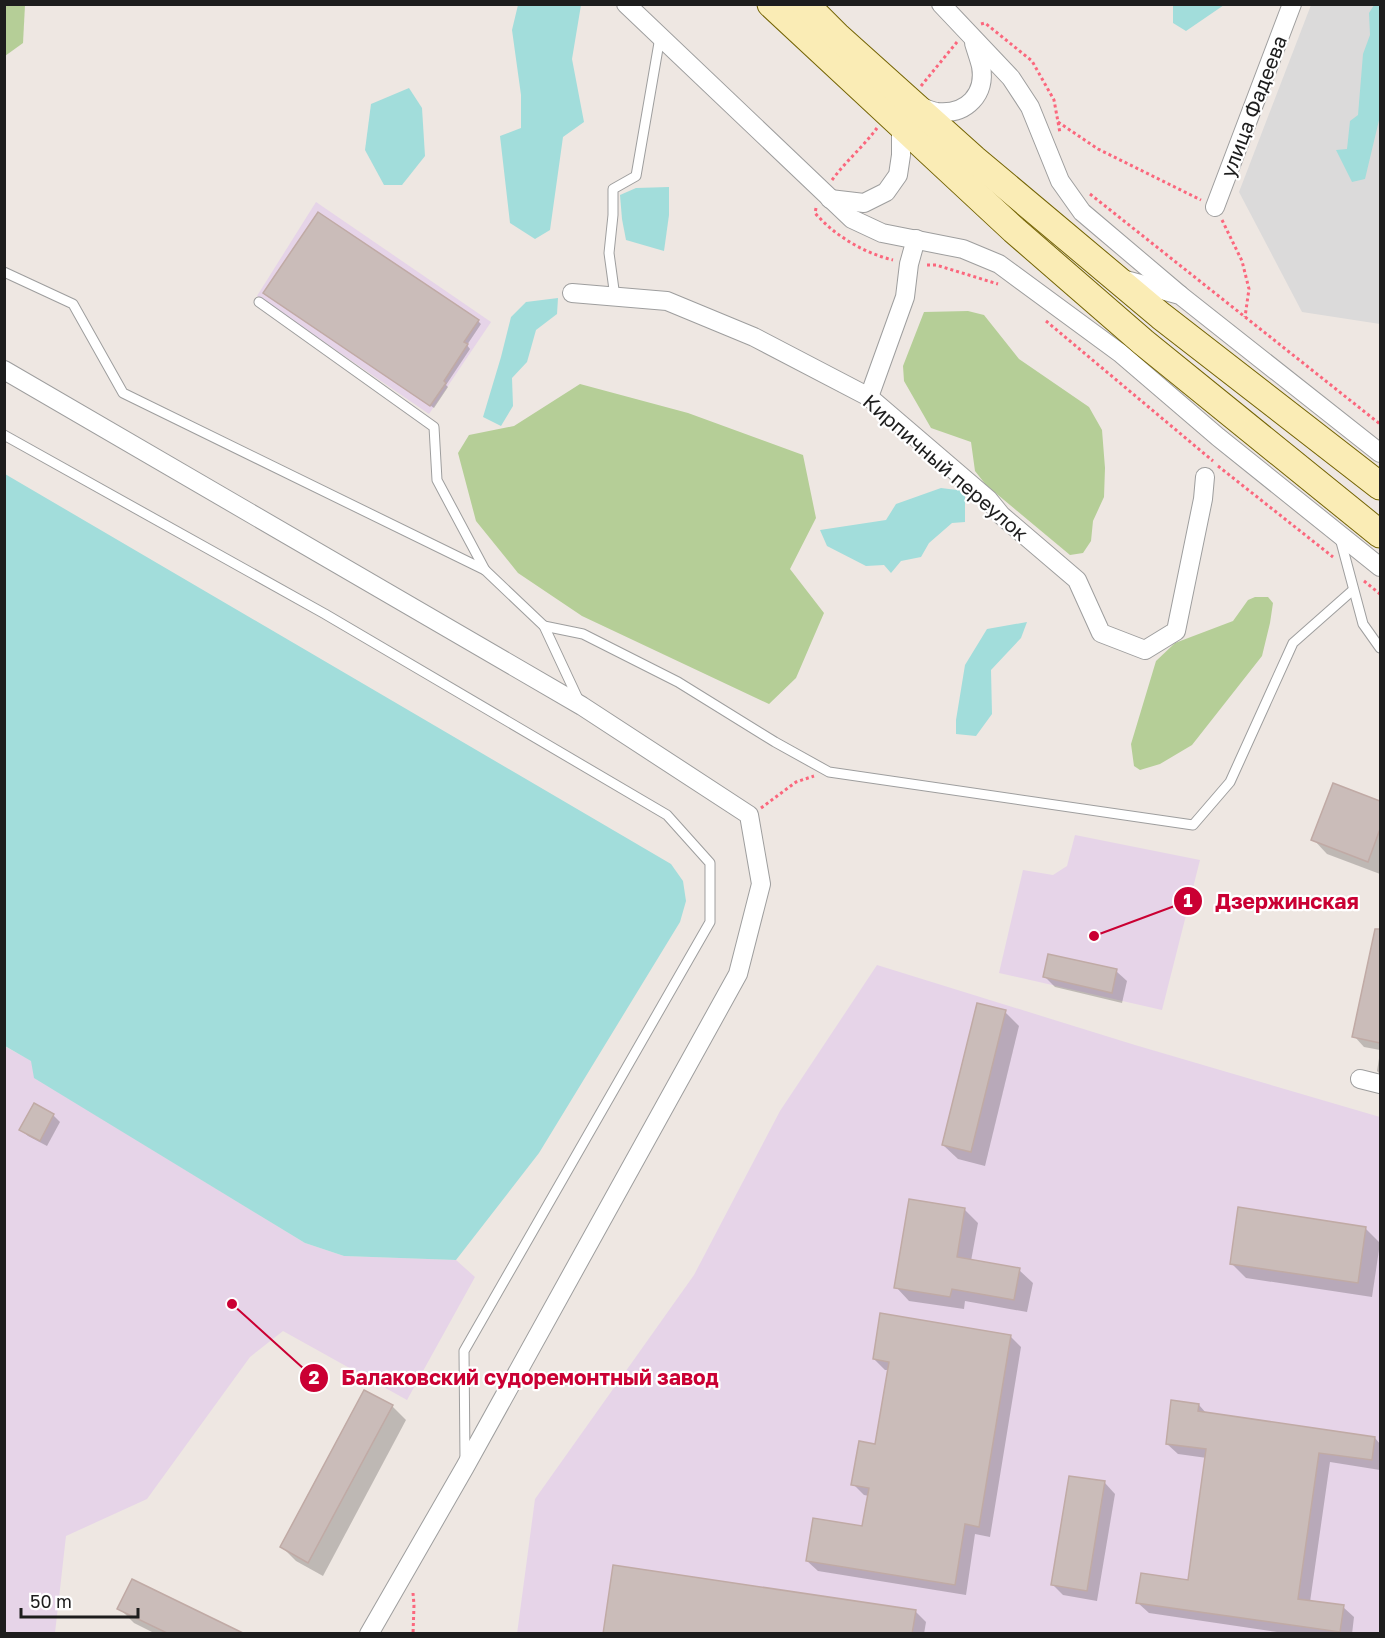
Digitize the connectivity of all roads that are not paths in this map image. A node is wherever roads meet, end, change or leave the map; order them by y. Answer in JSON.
{"nodes":[{"id":1,"x":626,"y":4,"type":"edge"},
{"id":2,"x":771,"y":4,"type":"edge"},
{"id":3,"x":805,"y":4,"type":"edge"},
{"id":4,"x":1292,"y":4,"type":"edge"},
{"id":5,"x":949,"y":8,"type":"edge"},
{"id":6,"x":969,"y":35,"type":"junction"},
{"id":7,"x":660,"y":37,"type":"junction"},
{"id":8,"x":829,"y":44,"type":"junction"},
{"id":9,"x":904,"y":110,"type":"junction"},
{"id":10,"x":826,"y":196,"type":"junction"},
{"id":11,"x":1215,"y":207,"type":"road end"},
{"id":12,"x":916,"y":239,"type":"junction"},
{"id":13,"x":4,"y":272,"type":"edge"},
{"id":14,"x":1114,"y":277,"type":"junction"},
{"id":15,"x":572,"y":293,"type":"dead end"},
{"id":16,"x":1180,"y":295,"type":"junction"},
{"id":17,"x":615,"y":297,"type":"junction"},
{"id":18,"x":259,"y":302,"type":"dead end"},
{"id":19,"x":1103,"y":306,"type":"junction"},
{"id":20,"x":1120,"y":352,"type":"junction"},
{"id":21,"x":4,"y":370,"type":"edge"},
{"id":22,"x":869,"y":397,"type":"junction"},
{"id":23,"x":4,"y":435,"type":"edge"},
{"id":24,"x":1380,"y":453,"type":"edge"},
{"id":25,"x":1205,"y":477,"type":"dead end"},
{"id":26,"x":1380,"y":486,"type":"edge"},
{"id":27,"x":1338,"y":533,"type":"junction"},
{"id":28,"x":1380,"y":534,"type":"edge"},
{"id":29,"x":1380,"y":567,"type":"edge"},
{"id":30,"x":484,"y":570,"type":"junction"},
{"id":31,"x":1353,"y":590,"type":"junction"},
{"id":32,"x":544,"y":626,"type":"junction"},
{"id":33,"x":1380,"y":648,"type":"edge"},
{"id":34,"x":582,"y":706,"type":"junction"},
{"id":35,"x":1360,"y":1079,"type":"dead end"},
{"id":36,"x":1380,"y":1084,"type":"edge"},
{"id":37,"x":465,"y":1467,"type":"junction"},
{"id":38,"x":369,"y":1634,"type":"edge"}],
"edges":[{"from":1,"to":7,"type":"street"},
{"from":2,"to":8,"type":"main road"},
{"from":3,"to":8,"type":"main road"},
{"from":4,"to":11,"type":"street","name":"улица Фадеева"},
{"from":5,"to":6,"type":"street"},
{"from":6,"to":9,"type":"street"},
{"from":6,"to":16,"type":"street"},
{"from":7,"to":10,"type":"street"},
{"from":7,"to":17,"type":"lane"},
{"from":8,"to":9,"type":"main road"},
{"from":9,"to":10,"type":"street"},
{"from":9,"to":14,"type":"main road"},
{"from":9,"to":19,"type":"main road"},
{"from":10,"to":12,"type":"street"},
{"from":12,"to":20,"type":"street"},
{"from":12,"to":22,"type":"street"},
{"from":13,"to":30,"type":"lane"},
{"from":14,"to":16,"type":"street"},
{"from":14,"to":26,"type":"main road"},
{"from":15,"to":17,"type":"street","name":"Кирпичный переулок"},
{"from":16,"to":24,"type":"street"},
{"from":17,"to":22,"type":"street","name":"Кирпичный переулок"},
{"from":18,"to":30,"type":"lane"},
{"from":19,"to":20,"type":"street"},
{"from":19,"to":28,"type":"main road"},
{"from":20,"to":27,"type":"street"},
{"from":21,"to":34,"type":"street"},
{"from":22,"to":25,"type":"street","name":"Кирпичный переулок"},
{"from":23,"to":37,"type":"lane"},
{"from":27,"to":29,"type":"street"},
{"from":27,"to":31,"type":"lane"},
{"from":30,"to":32,"type":"lane"},
{"from":31,"to":32,"type":"lane"},
{"from":31,"to":33,"type":"lane"},
{"from":32,"to":34,"type":"lane"},
{"from":34,"to":37,"type":"street"},
{"from":35,"to":36,"type":"street"},
{"from":37,"to":38,"type":"street"}]}
